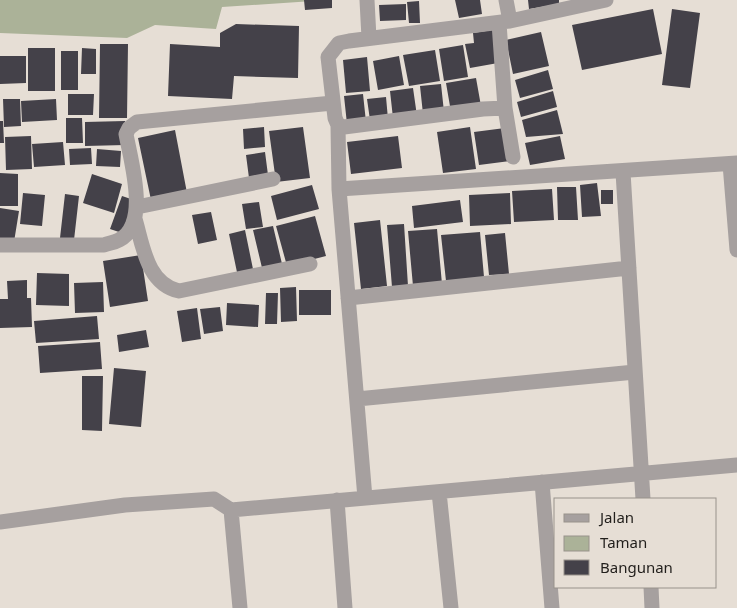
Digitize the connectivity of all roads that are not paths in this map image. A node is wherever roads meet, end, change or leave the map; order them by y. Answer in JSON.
{"nodes":[{"id":1,"x":367,"y":0,"type":"edge"},
{"id":2,"x":506,"y":0,"type":"edge"},
{"id":3,"x":606,"y":0,"type":"edge"},
{"id":4,"x":504,"y":22,"type":"junction"},
{"id":5,"x":369,"y":38,"type":"junction"},
{"id":6,"x":333,"y":104,"type":"junction"},
{"id":7,"x":505,"y":108,"type":"junction"},
{"id":8,"x":338,"y":125,"type":"junction"},
{"id":9,"x":513,"y":157,"type":"dead end"},
{"id":10,"x":734,"y":163,"type":"edge"},
{"id":11,"x":623,"y":172,"type":"junction"},
{"id":12,"x":273,"y":179,"type":"dead end"},
{"id":13,"x":339,"y":189,"type":"junction"},
{"id":14,"x":136,"y":213,"type":"junction"},
{"id":15,"x":0,"y":245,"type":"edge"},
{"id":16,"x":737,"y":250,"type":"edge"},
{"id":17,"x":310,"y":264,"type":"dead end"},
{"id":18,"x":629,"y":268,"type":"junction"},
{"id":19,"x":348,"y":298,"type":"junction"},
{"id":20,"x":635,"y":372,"type":"junction"},
{"id":21,"x":357,"y":399,"type":"junction"},
{"id":22,"x":737,"y":465,"type":"edge"},
{"id":23,"x":641,"y":474,"type":"junction"},
{"id":24,"x":542,"y":482,"type":"junction"},
{"id":25,"x":438,"y":492,"type":"junction"},
{"id":26,"x":365,"y":498,"type":"junction"},
{"id":27,"x":643,"y":498,"type":"edge"},
{"id":28,"x":337,"y":500,"type":"junction"},
{"id":29,"x":231,"y":510,"type":"junction"},
{"id":30,"x":0,"y":522,"type":"edge"},
{"id":31,"x":650,"y":588,"type":"edge"},
{"id":32,"x":240,"y":608,"type":"edge"},
{"id":33,"x":344,"y":608,"type":"edge"},
{"id":34,"x":451,"y":608,"type":"edge"},
{"id":35,"x":552,"y":608,"type":"edge"},
{"id":36,"x":652,"y":608,"type":"edge"}],
"edges":[{"from":1,"to":5,"type":"street"},
{"from":2,"to":4,"type":"street"},
{"from":3,"to":4,"type":"street"},
{"from":4,"to":5,"type":"street"},
{"from":4,"to":7,"type":"street"},
{"from":5,"to":6,"type":"street"},
{"from":6,"to":8,"type":"street"},
{"from":6,"to":14,"type":"street"},
{"from":7,"to":8,"type":"street"},
{"from":7,"to":9,"type":"street"},
{"from":8,"to":13,"type":"street"},
{"from":10,"to":11,"type":"street"},
{"from":10,"to":16,"type":"street"},
{"from":11,"to":13,"type":"street"},
{"from":11,"to":18,"type":"street"},
{"from":12,"to":14,"type":"street"},
{"from":13,"to":19,"type":"street"},
{"from":14,"to":15,"type":"street"},
{"from":14,"to":17,"type":"street"},
{"from":18,"to":19,"type":"street"},
{"from":18,"to":20,"type":"street"},
{"from":19,"to":21,"type":"street"},
{"from":20,"to":21,"type":"street"},
{"from":20,"to":23,"type":"street"},
{"from":21,"to":26,"type":"street"},
{"from":22,"to":23,"type":"street"},
{"from":23,"to":24,"type":"street"},
{"from":23,"to":27,"type":"street"},
{"from":24,"to":25,"type":"street"},
{"from":24,"to":35,"type":"street"},
{"from":25,"to":26,"type":"street"},
{"from":25,"to":34,"type":"street"},
{"from":26,"to":28,"type":"street"},
{"from":28,"to":29,"type":"street"},
{"from":28,"to":33,"type":"street"},
{"from":29,"to":30,"type":"street"},
{"from":29,"to":32,"type":"street"},
{"from":31,"to":36,"type":"street"}]}
